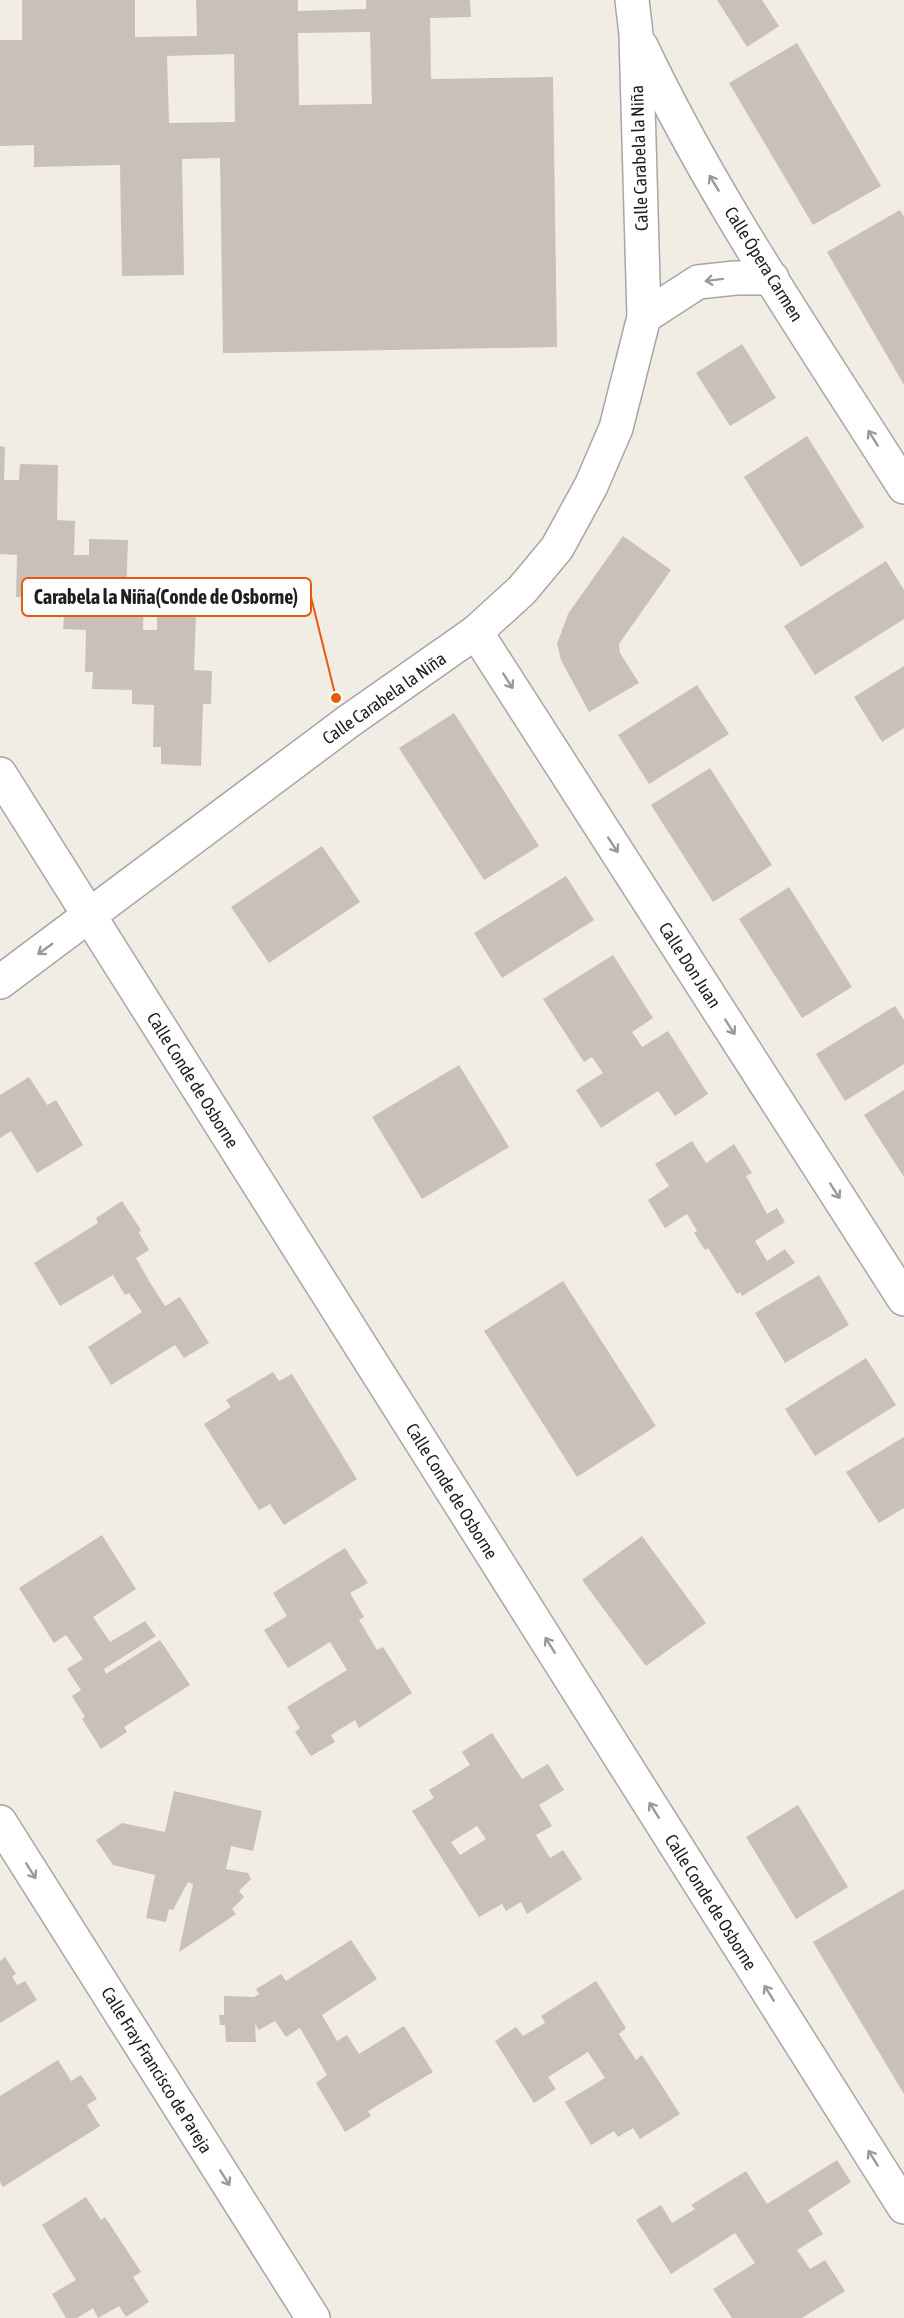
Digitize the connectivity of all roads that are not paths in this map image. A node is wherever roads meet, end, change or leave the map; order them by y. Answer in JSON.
{"nodes":[{"id":1,"x":632,"y":0,"type":"edge"},
{"id":2,"x":636,"y":34,"type":"junction"},
{"id":3,"x":772,"y":278,"type":"junction"},
{"id":4,"x":644,"y":317,"type":"junction"},
{"id":5,"x":904,"y":487,"type":"edge"},
{"id":6,"x":476,"y":632,"type":"junction"},
{"id":7,"x":0,"y":774,"type":"edge"},
{"id":8,"x":90,"y":916,"type":"junction"},
{"id":9,"x":0,"y":982,"type":"edge"},
{"id":10,"x":904,"y":1299,"type":"edge"},
{"id":11,"x":0,"y":1822,"type":"edge"},
{"id":12,"x":904,"y":2207,"type":"edge"},
{"id":13,"x":313,"y":2318,"type":"edge"}],
"edges":[{"from":1,"to":2,"type":"street","name":"Calle Carabela la Niña"},
{"from":3,"to":2,"type":"street","name":"Calle Ópera Carmen","one_way":true},
{"from":2,"to":4,"type":"street","name":"Calle Carabela la Niña"},
{"from":3,"to":4,"type":"street","one_way":true},
{"from":5,"to":3,"type":"street","name":"Calle Ópera Carmen","one_way":true},
{"from":4,"to":6,"type":"street","name":"Calle Carabela la Niña"},
{"from":6,"to":8,"type":"street","name":"Calle Carabela la Niña"},
{"from":6,"to":10,"type":"street","name":"Calle Don Juan","one_way":true},
{"from":7,"to":8,"type":"street","name":"Calle Conde de Osborne"},
{"from":8,"to":9,"type":"street","name":"Calle Carabela la Niña","one_way":true},
{"from":12,"to":8,"type":"street","name":"Calle Conde de Osborne","one_way":true},
{"from":11,"to":13,"type":"street","name":"Calle Fray Francisco de Pareja","one_way":true}]}
